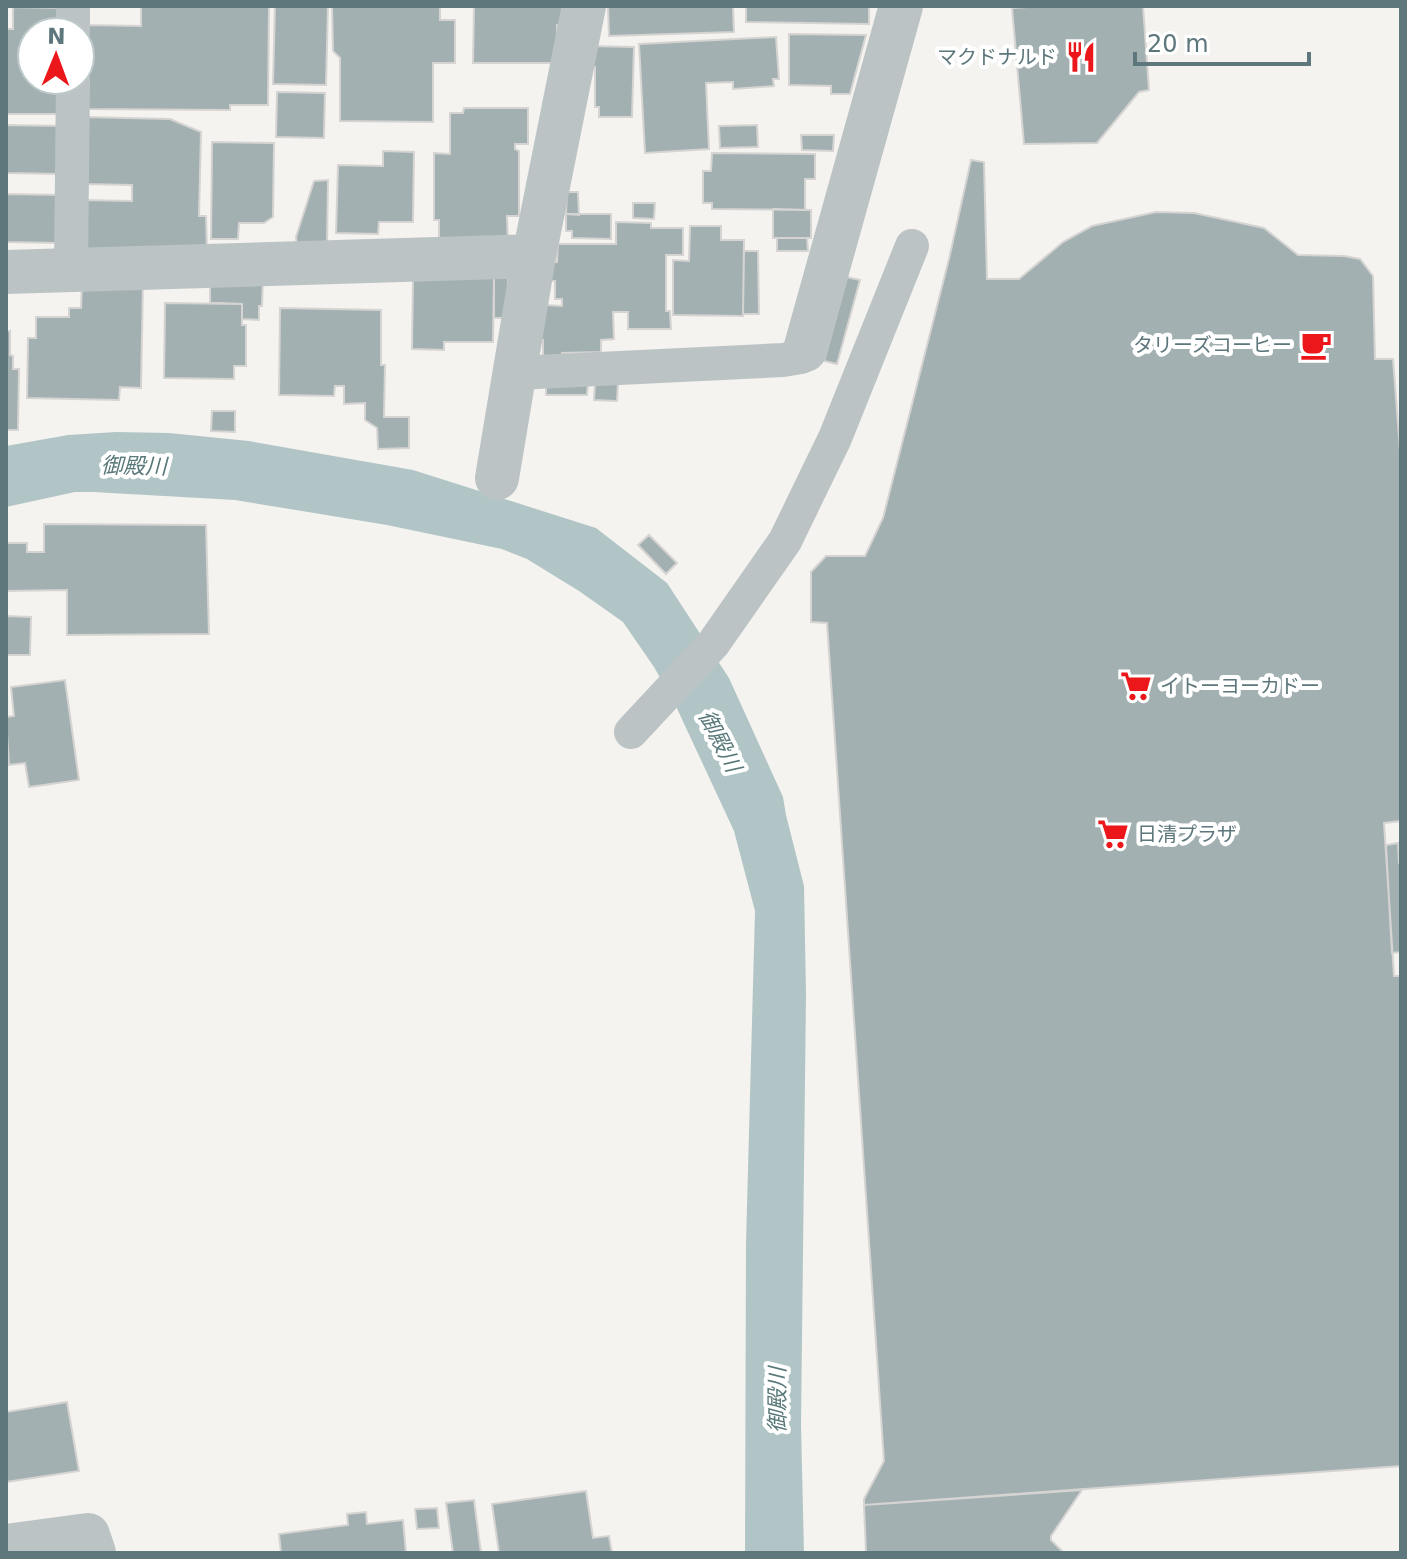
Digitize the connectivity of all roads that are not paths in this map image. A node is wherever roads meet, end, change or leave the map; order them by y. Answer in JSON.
{"nodes":[{"id":1,"x":584,"y":6,"type":"edge"},
{"id":2,"x":901,"y":6,"type":"edge"},
{"id":3,"x":73,"y":96,"type":"edge"},
{"id":4,"x":912,"y":246,"type":"dead end"},
{"id":5,"x":534,"y":256,"type":"junction"},
{"id":6,"x":71,"y":268,"type":"junction"},
{"id":7,"x":6,"y":272,"type":"edge"},
{"id":8,"x":805,"y":350,"type":"joint"},
{"id":9,"x":516,"y":373,"type":"junction"},
{"id":10,"x":497,"y":478,"type":"dead end"},
{"id":11,"x":634,"y":728,"type":"dead end"},
{"id":12,"x":6,"y":1546,"type":"edge"},
{"id":13,"x":94,"y":1553,"type":"edge"}],
"edges":[{"from":1,"to":5,"type":"street"},
{"from":2,"to":8,"type":"street"},
{"from":3,"to":6,"type":"lane"},
{"from":4,"to":11,"type":"lane"},
{"from":5,"to":6,"type":"street"},
{"from":5,"to":9,"type":"street"},
{"from":6,"to":7,"type":"street"},
{"from":8,"to":9,"type":"lane"},
{"from":9,"to":10,"type":"street"},
{"from":12,"to":13,"type":"street"}]}
